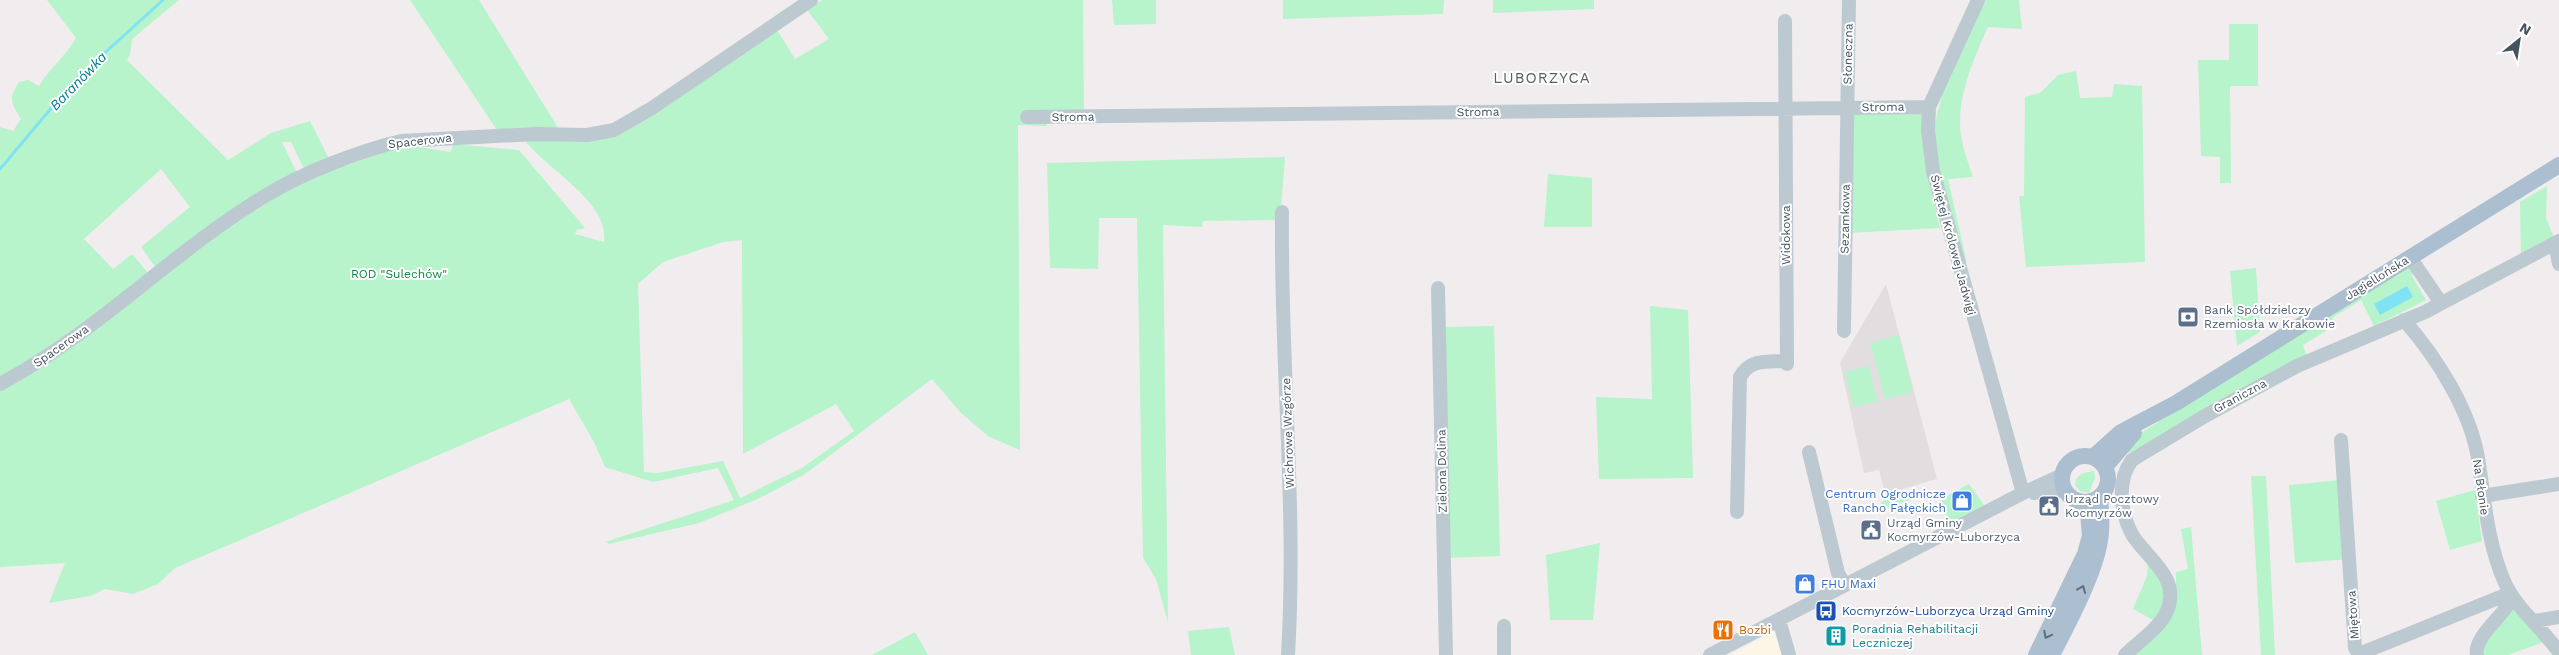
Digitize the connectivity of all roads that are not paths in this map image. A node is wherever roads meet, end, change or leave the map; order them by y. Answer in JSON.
{"nodes":[{"id":1,"x":811,"y":0,"type":"edge"},
{"id":2,"x":1849,"y":0,"type":"edge"},
{"id":3,"x":1978,"y":0,"type":"edge"},
{"id":4,"x":1785,"y":21,"type":"dead end"},
{"id":5,"x":1929,"y":107,"type":"junction"},
{"id":6,"x":1785,"y":108,"type":"junction"},
{"id":7,"x":1846,"y":108,"type":"junction"},
{"id":8,"x":1027,"y":117,"type":"dead end"},
{"id":9,"x":2559,"y":165,"type":"edge"},
{"id":10,"x":1282,"y":212,"type":"dead end"},
{"id":11,"x":2557,"y":242,"type":"edge"},
{"id":12,"x":2410,"y":257,"type":"junction"},
{"id":13,"x":2559,"y":264,"type":"edge"},
{"id":14,"x":1438,"y":288,"type":"dead end"},
{"id":15,"x":2441,"y":303,"type":"junction"},
{"id":16,"x":2404,"y":320,"type":"junction"},
{"id":17,"x":1844,"y":331,"type":"dead end"},
{"id":18,"x":0,"y":384,"type":"edge"},
{"id":19,"x":2341,"y":440,"type":"dead end"},
{"id":20,"x":1809,"y":452,"type":"dead end"},
{"id":21,"x":2099,"y":462,"type":"junction"},
{"id":22,"x":2064,"y":482,"type":"junction"},
{"id":23,"x":2559,"y":484,"type":"edge"},
{"id":24,"x":2023,"y":493,"type":"junction"},
{"id":25,"x":2482,"y":496,"type":"junction"},
{"id":26,"x":2093,"y":499,"type":"junction"},
{"id":27,"x":1737,"y":512,"type":"dead end"},
{"id":28,"x":1845,"y":586,"type":"junction"},
{"id":29,"x":2513,"y":597,"type":"junction"},
{"id":30,"x":2559,"y":617,"type":"edge"},
{"id":31,"x":1779,"y":620,"type":"junction"},
{"id":32,"x":2534,"y":621,"type":"junction"},
{"id":33,"x":1504,"y":626,"type":"dead end"},
{"id":34,"x":2559,"y":652,"type":"edge"},
{"id":35,"x":1288,"y":655,"type":"edge"},
{"id":36,"x":1446,"y":655,"type":"edge"},
{"id":37,"x":1504,"y":655,"type":"edge"},
{"id":38,"x":1710,"y":655,"type":"edge"},
{"id":39,"x":1789,"y":655,"type":"edge"},
{"id":40,"x":2036,"y":655,"type":"edge"},
{"id":41,"x":2052,"y":655,"type":"edge"},
{"id":42,"x":2126,"y":655,"type":"edge"},
{"id":43,"x":2359,"y":655,"type":"edge"},
{"id":44,"x":2477,"y":655,"type":"edge"}],
"edges":[{"from":1,"to":18,"type":"street","name":"Spacerowa"},
{"from":2,"to":7,"type":"street","name":"Słoneczna"},
{"from":3,"to":5,"type":"street","name":"Świętej Królowej Jadwigi"},
{"from":4,"to":6,"type":"street","name":"Widokowa"},
{"from":5,"to":7,"type":"street","name":"Stroma"},
{"from":5,"to":24,"type":"street","name":"Świętej Królowej Jadwigi"},
{"from":6,"to":7,"type":"street","name":"Stroma"},
{"from":6,"to":8,"type":"street","name":"Stroma"},
{"from":6,"to":27,"type":"street","name":"Widokowa"},
{"from":7,"to":17,"type":"street","name":"Sezamkowa"},
{"from":9,"to":12,"type":"main road","name":"Jagiellońska"},
{"from":10,"to":35,"type":"street","name":"Wichrowe Wzgórze"},
{"from":11,"to":13,"type":"street"},
{"from":11,"to":15,"type":"street","name":"Graniczna"},
{"from":12,"to":15,"type":"street"},
{"from":12,"to":21,"type":"main road","name":"Jagiellońska"},
{"from":14,"to":36,"type":"street","name":"Zielona Dolina"},
{"from":15,"to":16,"type":"street","name":"Graniczna"},
{"from":16,"to":25,"type":"street","name":"Na Błonie"},
{"from":16,"to":42,"type":"street","name":"Graniczna"},
{"from":19,"to":43,"type":"street","name":"Miętowa"},
{"from":20,"to":28,"type":"street"},
{"from":21,"to":22,"type":"main road"},
{"from":21,"to":26,"type":"main road"},
{"from":22,"to":24,"type":"street"},
{"from":22,"to":26,"type":"main road"},
{"from":23,"to":25,"type":"street"},
{"from":24,"to":28,"type":"street"},
{"from":25,"to":29,"type":"street","name":"Na Błonie"},
{"from":26,"to":40,"type":"main road","one_way":true},
{"from":41,"to":26,"type":"main road","one_way":true},
{"from":28,"to":31,"type":"street"},
{"from":29,"to":32,"type":"street","name":"Na Błonie"},
{"from":29,"to":43,"type":"street","name":"Miętowa"},
{"from":29,"to":44,"type":"street"},
{"from":30,"to":32,"type":"street"},
{"from":31,"to":38,"type":"street"},
{"from":31,"to":39,"type":"street"},
{"from":32,"to":34,"type":"street","name":"Na Błonie"},
{"from":33,"to":37,"type":"street"}]}
